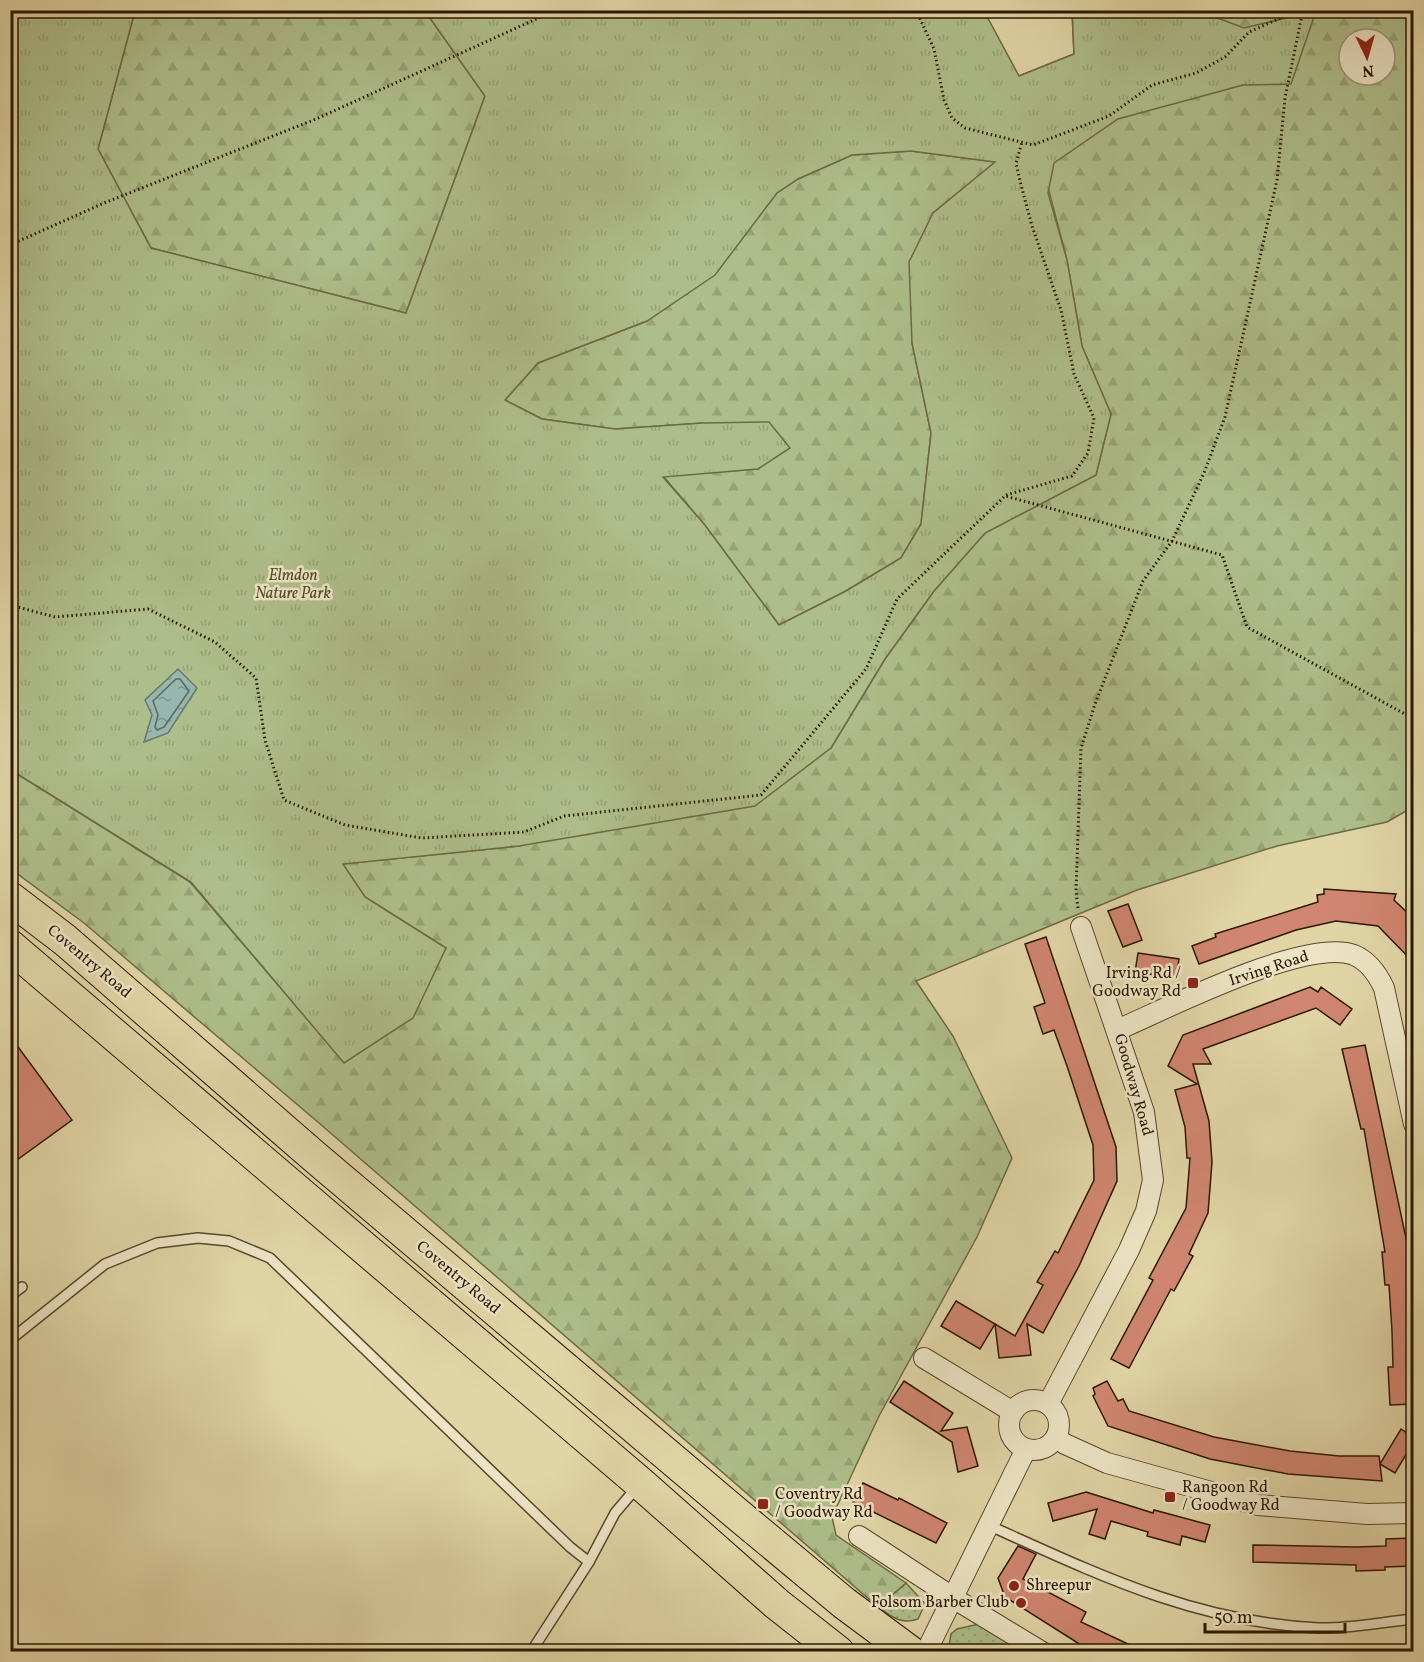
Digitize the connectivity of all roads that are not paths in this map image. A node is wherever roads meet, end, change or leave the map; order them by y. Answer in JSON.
{"nodes":[{"id":1,"x":10,"y":898,"type":"edge"},
{"id":2,"x":1081,"y":927,"type":"road end"},
{"id":3,"x":10,"y":946,"type":"edge"},
{"id":4,"x":1117,"y":1030,"type":"junction"},
{"id":5,"x":1409,"y":1072,"type":"edge"},
{"id":6,"x":1413,"y":1124,"type":"edge"},
{"id":7,"x":22,"y":1287,"type":"dead end"},
{"id":8,"x":10,"y":1296,"type":"edge"},
{"id":9,"x":10,"y":1340,"type":"edge"},
{"id":10,"x":924,"y":1358,"type":"dead end"},
{"id":11,"x":1048,"y":1404,"type":"junction"},
{"id":12,"x":1013,"y":1412,"type":"junction"},
{"id":13,"x":1056,"y":1437,"type":"junction"},
{"id":14,"x":1026,"y":1449,"type":"junction"},
{"id":15,"x":640,"y":1483,"type":"junction"},
{"id":16,"x":1413,"y":1513,"type":"edge"},
{"id":17,"x":988,"y":1525,"type":"junction"},
{"id":18,"x":859,"y":1536,"type":"dead end"},
{"id":19,"x":589,"y":1562,"type":"junction"},
{"id":20,"x":953,"y":1597,"type":"junction"},
{"id":21,"x":1413,"y":1619,"type":"edge"},
{"id":22,"x":531,"y":1652,"type":"edge"},
{"id":23,"x":838,"y":1652,"type":"edge"},
{"id":24,"x":910,"y":1652,"type":"edge"},
{"id":25,"x":926,"y":1652,"type":"edge"},
{"id":26,"x":1042,"y":1652,"type":"edge"}],
"edges":[{"from":1,"to":24,"type":"highway","name":"Coventry Road"},
{"from":2,"to":4,"type":"street","name":"Goodway Road"},
{"from":3,"to":15,"type":"highway"},
{"from":4,"to":5,"type":"street","name":"Irving Road"},
{"from":4,"to":11,"type":"street","name":"Goodway Road"},
{"from":5,"to":6,"type":"street","name":"Irving Road"},
{"from":7,"to":8,"type":"lane"},
{"from":9,"to":19,"type":"lane"},
{"from":10,"to":12,"type":"street"},
{"from":11,"to":12,"type":"street"},
{"from":11,"to":13,"type":"street"},
{"from":12,"to":14,"type":"street"},
{"from":13,"to":14,"type":"street"},
{"from":13,"to":16,"type":"street"},
{"from":14,"to":17,"type":"street"},
{"from":15,"to":19,"type":"lane"},
{"from":15,"to":23,"type":"highway"},
{"from":17,"to":20,"type":"street"},
{"from":17,"to":21,"type":"lane"},
{"from":18,"to":20,"type":"street"},
{"from":19,"to":22,"type":"lane"},
{"from":20,"to":25,"type":"street"},
{"from":20,"to":26,"type":"street"}]}
